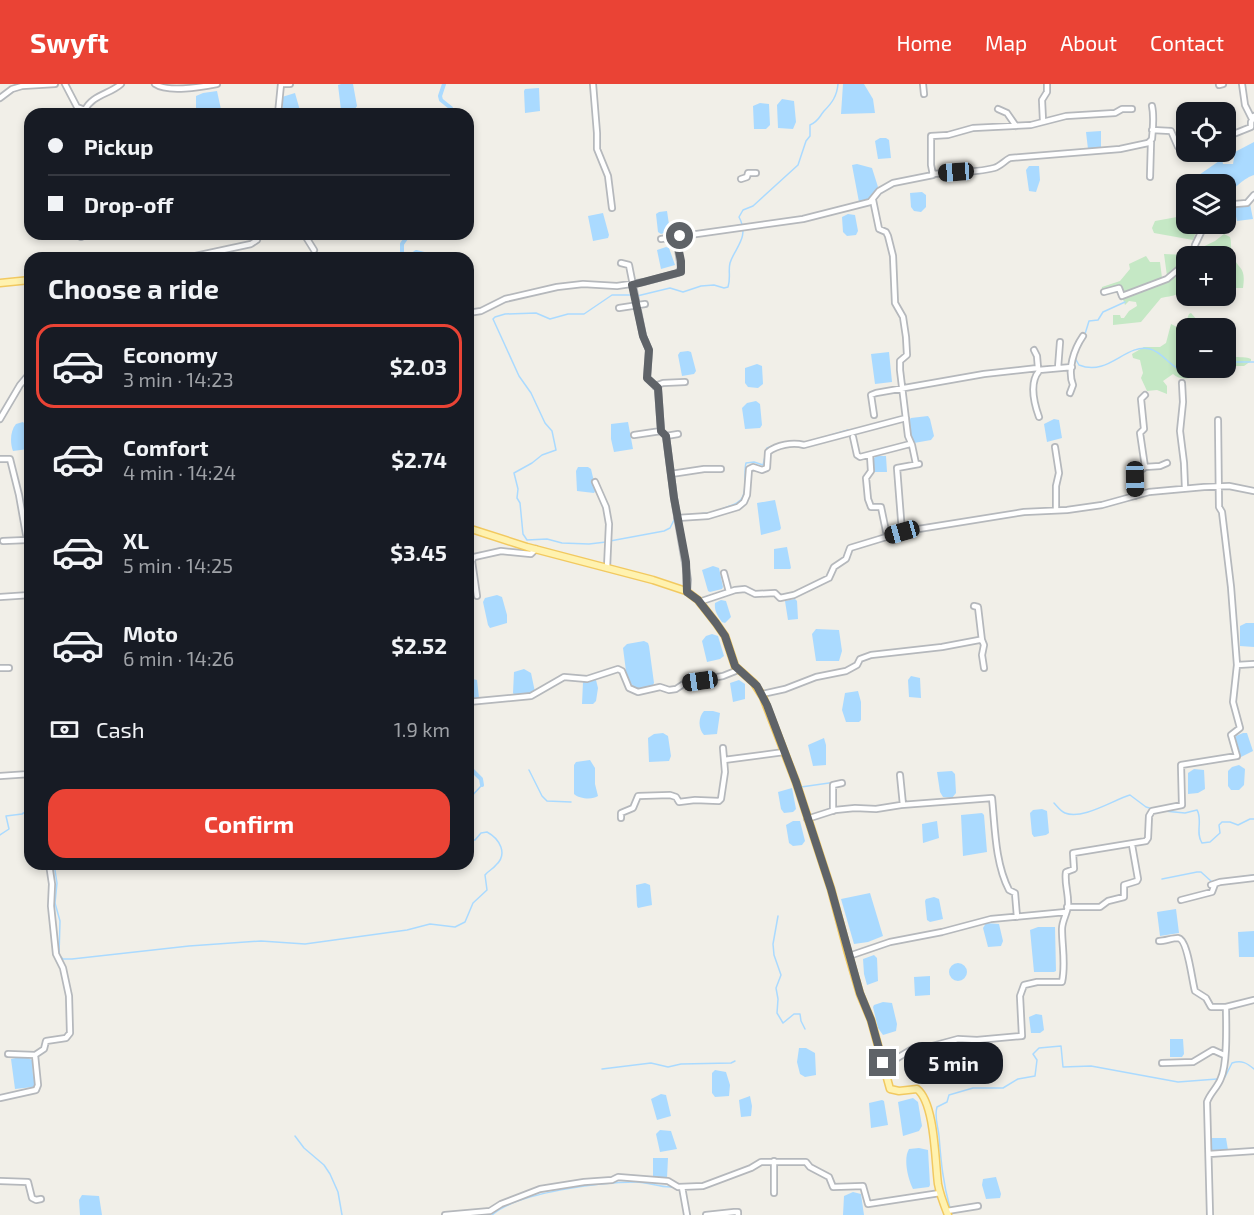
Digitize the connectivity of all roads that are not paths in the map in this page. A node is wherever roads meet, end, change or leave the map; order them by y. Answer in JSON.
{"nodes":[{"id":1,"x":55,"y":84,"type":"edge"},
{"id":2,"x":65,"y":84,"type":"edge"},
{"id":3,"x":119,"y":84,"type":"edge"},
{"id":4,"x":155,"y":84,"type":"edge"},
{"id":5,"x":217,"y":84,"type":"edge"},
{"id":6,"x":281,"y":84,"type":"edge"},
{"id":7,"x":290,"y":84,"type":"edge"},
{"id":8,"x":593,"y":84,"type":"edge"},
{"id":9,"x":923,"y":84,"type":"edge"},
{"id":10,"x":1047,"y":84,"type":"edge"},
{"id":11,"x":1242,"y":84,"type":"edge"},
{"id":12,"x":203,"y":85,"type":"edge"},
{"id":13,"x":6,"y":86,"type":"dead end"},
{"id":14,"x":9,"y":92,"type":"junction"},
{"id":15,"x":924,"y":94,"type":"dead end"},
{"id":16,"x":0,"y":98,"type":"edge"},
{"id":17,"x":1152,"y":106,"type":"dead end"},
{"id":18,"x":79,"y":108,"type":"edge"},
{"id":19,"x":90,"y":108,"type":"edge"},
{"id":20,"x":279,"y":108,"type":"edge"},
{"id":21,"x":998,"y":109,"type":"dead end"},
{"id":22,"x":1132,"y":109,"type":"dead end"},
{"id":23,"x":1253,"y":118,"type":"edge"},
{"id":24,"x":1043,"y":121,"type":"junction"},
{"id":25,"x":1016,"y":126,"type":"junction"},
{"id":26,"x":1152,"y":130,"type":"junction"},
{"id":27,"x":1236,"y":134,"type":"edge"},
{"id":28,"x":1151,"y":142,"type":"junction"},
{"id":29,"x":1176,"y":142,"type":"edge"},
{"id":30,"x":756,"y":173,"type":"dead end"},
{"id":31,"x":932,"y":174,"type":"junction"},
{"id":32,"x":1150,"y":177,"type":"dead end"},
{"id":33,"x":741,"y":179,"type":"dead end"},
{"id":34,"x":1254,"y":195,"type":"edge"},
{"id":35,"x":873,"y":200,"type":"junction"},
{"id":36,"x":1236,"y":204,"type":"edge"},
{"id":37,"x":612,"y":208,"type":"dead end"},
{"id":38,"x":676,"y":237,"type":"junction"},
{"id":39,"x":661,"y":239,"type":"dead end"},
{"id":40,"x":256,"y":240,"type":"edge"},
{"id":41,"x":308,"y":240,"type":"edge"},
{"id":42,"x":315,"y":250,"type":"dead end"},
{"id":43,"x":214,"y":252,"type":"edge"},
{"id":44,"x":621,"y":263,"type":"dead end"},
{"id":45,"x":1176,"y":271,"type":"edge"},
{"id":46,"x":24,"y":281,"type":"edge"},
{"id":47,"x":0,"y":283,"type":"edge"},
{"id":48,"x":632,"y":285,"type":"junction"},
{"id":49,"x":1104,"y":292,"type":"dead end"},
{"id":50,"x":645,"y":304,"type":"dead end"},
{"id":51,"x":637,"y":305,"type":"junction"},
{"id":52,"x":619,"y":308,"type":"dead end"},
{"id":53,"x":474,"y":312,"type":"edge"},
{"id":54,"x":1083,"y":336,"type":"dead end"},
{"id":55,"x":1060,"y":342,"type":"dead end"},
{"id":56,"x":1034,"y":350,"type":"dead end"},
{"id":57,"x":1072,"y":367,"type":"junction"},
{"id":58,"x":1058,"y":368,"type":"junction"},
{"id":59,"x":1038,"y":369,"type":"junction"},
{"id":60,"x":24,"y":380,"type":"edge"},
{"id":61,"x":685,"y":382,"type":"dead end"},
{"id":62,"x":1182,"y":383,"type":"dead end"},
{"id":63,"x":655,"y":386,"type":"junction"},
{"id":64,"x":902,"y":388,"type":"junction"},
{"id":65,"x":1070,"y":393,"type":"dead end"},
{"id":66,"x":1145,"y":395,"type":"dead end"},
{"id":67,"x":874,"y":415,"type":"dead end"},
{"id":68,"x":1039,"y":417,"type":"dead end"},
{"id":69,"x":906,"y":418,"type":"junction"},
{"id":70,"x":0,"y":419,"type":"edge"},
{"id":71,"x":1218,"y":420,"type":"dead end"},
{"id":72,"x":661,"y":431,"type":"junction"},
{"id":73,"x":678,"y":434,"type":"dead end"},
{"id":74,"x":634,"y":435,"type":"dead end"},
{"id":75,"x":666,"y":436,"type":"junction"},
{"id":76,"x":853,"y":437,"type":"dead end"},
{"id":77,"x":910,"y":444,"type":"junction"},
{"id":78,"x":1055,"y":447,"type":"dead end"},
{"id":79,"x":870,"y":455,"type":"junction"},
{"id":80,"x":0,"y":459,"type":"edge"},
{"id":81,"x":1167,"y":463,"type":"dead end"},
{"id":82,"x":1145,"y":467,"type":"junction"},
{"id":83,"x":721,"y":469,"type":"dead end"},
{"id":84,"x":671,"y":474,"type":"junction"},
{"id":85,"x":595,"y":482,"type":"dead end"},
{"id":86,"x":1218,"y":486,"type":"junction"},
{"id":87,"x":1185,"y":488,"type":"junction"},
{"id":88,"x":1254,"y":490,"type":"edge"},
{"id":89,"x":1136,"y":496,"type":"junction"},
{"id":90,"x":1056,"y":510,"type":"junction"},
{"id":91,"x":23,"y":516,"type":"joint"},
{"id":92,"x":677,"y":518,"type":"junction"},
{"id":93,"x":24,"y":522,"type":"edge"},
{"id":94,"x":474,"y":530,"type":"edge"},
{"id":95,"x":902,"y":532,"type":"junction"},
{"id":96,"x":886,"y":536,"type":"junction"},
{"id":97,"x":24,"y":540,"type":"edge"},
{"id":98,"x":3,"y":541,"type":"dead end"},
{"id":99,"x":536,"y":549,"type":"junction"},
{"id":100,"x":474,"y":557,"type":"edge"},
{"id":101,"x":607,"y":568,"type":"junction"},
{"id":102,"x":724,"y":573,"type":"dead end"},
{"id":103,"x":474,"y":575,"type":"edge"},
{"id":104,"x":687,"y":592,"type":"junction"},
{"id":105,"x":729,"y":592,"type":"junction"},
{"id":106,"x":24,"y":595,"type":"edge"},
{"id":107,"x":477,"y":596,"type":"dead end"},
{"id":108,"x":0,"y":597,"type":"edge"},
{"id":109,"x":699,"y":602,"type":"junction"},
{"id":110,"x":974,"y":606,"type":"dead end"},
{"id":111,"x":982,"y":641,"type":"junction"},
{"id":112,"x":1237,"y":664,"type":"junction"},
{"id":113,"x":1254,"y":664,"type":"edge"},
{"id":114,"x":0,"y":668,"type":"edge"},
{"id":115,"x":9,"y":668,"type":"dead end"},
{"id":116,"x":984,"y":668,"type":"dead end"},
{"id":117,"x":738,"y":670,"type":"junction"},
{"id":118,"x":762,"y":694,"type":"junction"},
{"id":119,"x":474,"y":701,"type":"edge"},
{"id":120,"x":723,"y":748,"type":"dead end"},
{"id":121,"x":784,"y":752,"type":"junction"},
{"id":122,"x":724,"y":760,"type":"junction"},
{"id":123,"x":24,"y":774,"type":"edge"},
{"id":124,"x":900,"y":775,"type":"dead end"},
{"id":125,"x":0,"y":776,"type":"edge"},
{"id":126,"x":842,"y":783,"type":"dead end"},
{"id":127,"x":903,"y":805,"type":"junction"},
{"id":128,"x":833,"y":811,"type":"junction"},
{"id":129,"x":621,"y":818,"type":"dead end"},
{"id":130,"x":807,"y":819,"type":"junction"},
{"id":131,"x":1132,"y":845,"type":"junction"},
{"id":132,"x":50,"y":870,"type":"edge"},
{"id":133,"x":1254,"y":878,"type":"edge"},
{"id":134,"x":1181,"y":900,"type":"dead end"},
{"id":135,"x":1067,"y":910,"type":"junction"},
{"id":136,"x":1017,"y":917,"type":"junction"},
{"id":137,"x":1159,"y":941,"type":"dead end"},
{"id":138,"x":849,"y":956,"type":"junction"},
{"id":139,"x":1254,"y":1000,"type":"edge"},
{"id":140,"x":1226,"y":1007,"type":"junction"},
{"id":141,"x":8,"y":1054,"type":"dead end"},
{"id":142,"x":35,"y":1055,"type":"junction"},
{"id":143,"x":1224,"y":1055,"type":"junction"},
{"id":144,"x":1162,"y":1063,"type":"dead end"},
{"id":145,"x":884,"y":1066,"type":"junction"},
{"id":146,"x":0,"y":1098,"type":"edge"},
{"id":147,"x":1254,"y":1151,"type":"edge"},
{"id":148,"x":1209,"y":1154,"type":"junction"},
{"id":149,"x":774,"y":1161,"type":"junction"},
{"id":150,"x":0,"y":1181,"type":"edge"},
{"id":151,"x":682,"y":1187,"type":"junction"},
{"id":152,"x":774,"y":1193,"type":"dead end"},
{"id":153,"x":940,"y":1193,"type":"junction"},
{"id":154,"x":41,"y":1199,"type":"dead end"},
{"id":155,"x":978,"y":1206,"type":"dead end"},
{"id":156,"x":949,"y":1211,"type":"edge"},
{"id":157,"x":445,"y":1215,"type":"edge"},
{"id":158,"x":687,"y":1215,"type":"edge"},
{"id":159,"x":706,"y":1215,"type":"edge"},
{"id":160,"x":738,"y":1215,"type":"edge"},
{"id":161,"x":1210,"y":1215,"type":"edge"}],
"edges":[{"from":1,"to":14,"type":"street"},
{"from":2,"to":18,"type":"street"},
{"from":3,"to":19,"type":"street"},
{"from":4,"to":12,"type":"street"},
{"from":5,"to":12,"type":"street"},
{"from":6,"to":7,"type":"street"},
{"from":6,"to":20,"type":"street"},
{"from":8,"to":37,"type":"street"},
{"from":9,"to":15,"type":"street"},
{"from":10,"to":24,"type":"street"},
{"from":11,"to":23,"type":"street"},
{"from":13,"to":14,"type":"street"},
{"from":14,"to":16,"type":"street"},
{"from":17,"to":26,"type":"street"},
{"from":21,"to":25,"type":"street"},
{"from":22,"to":24,"type":"street"},
{"from":23,"to":27,"type":"street"},
{"from":24,"to":25,"type":"street"},
{"from":25,"to":31,"type":"street"},
{"from":26,"to":28,"type":"street"},
{"from":26,"to":29,"type":"street"},
{"from":28,"to":31,"type":"street"},
{"from":28,"to":32,"type":"street"},
{"from":30,"to":33,"type":"street"},
{"from":31,"to":35,"type":"street"},
{"from":34,"to":36,"type":"street"},
{"from":35,"to":38,"type":"street"},
{"from":35,"to":64,"type":"street"},
{"from":38,"to":39,"type":"street"},
{"from":38,"to":48,"type":"street"},
{"from":40,"to":43,"type":"street"},
{"from":41,"to":42,"type":"street"},
{"from":44,"to":48,"type":"street"},
{"from":45,"to":49,"type":"street"},
{"from":46,"to":47,"type":"main road"},
{"from":48,"to":51,"type":"street"},
{"from":48,"to":53,"type":"street"},
{"from":50,"to":51,"type":"street"},
{"from":51,"to":52,"type":"street"},
{"from":51,"to":63,"type":"street"},
{"from":54,"to":57,"type":"street"},
{"from":55,"to":58,"type":"street"},
{"from":56,"to":59,"type":"street"},
{"from":57,"to":58,"type":"street"},
{"from":57,"to":65,"type":"street"},
{"from":58,"to":59,"type":"street"},
{"from":59,"to":64,"type":"street"},
{"from":59,"to":68,"type":"street"},
{"from":60,"to":70,"type":"street"},
{"from":61,"to":63,"type":"street"},
{"from":62,"to":87,"type":"street"},
{"from":63,"to":72,"type":"street"},
{"from":64,"to":67,"type":"street"},
{"from":64,"to":69,"type":"street"},
{"from":66,"to":82,"type":"street"},
{"from":69,"to":77,"type":"street"},
{"from":69,"to":92,"type":"street"},
{"from":71,"to":86,"type":"street"},
{"from":72,"to":74,"type":"street"},
{"from":72,"to":75,"type":"street"},
{"from":73,"to":75,"type":"street"},
{"from":75,"to":84,"type":"street"},
{"from":76,"to":79,"type":"street"},
{"from":77,"to":79,"type":"street"},
{"from":77,"to":95,"type":"street"},
{"from":78,"to":90,"type":"street"},
{"from":79,"to":96,"type":"street"},
{"from":80,"to":91,"type":"street"},
{"from":81,"to":82,"type":"street"},
{"from":82,"to":89,"type":"street"},
{"from":83,"to":84,"type":"street"},
{"from":84,"to":92,"type":"street"},
{"from":85,"to":101,"type":"street"},
{"from":86,"to":87,"type":"street"},
{"from":86,"to":88,"type":"street"},
{"from":86,"to":112,"type":"street"},
{"from":87,"to":89,"type":"street"},
{"from":89,"to":90,"type":"street"},
{"from":90,"to":95,"type":"street"},
{"from":91,"to":93,"type":"street"},
{"from":92,"to":104,"type":"street"},
{"from":94,"to":99,"type":"main road"},
{"from":95,"to":96,"type":"street"},
{"from":96,"to":105,"type":"street"},
{"from":97,"to":98,"type":"street"},
{"from":99,"to":100,"type":"street"},
{"from":99,"to":101,"type":"main road"},
{"from":101,"to":104,"type":"main road"},
{"from":102,"to":105,"type":"street"},
{"from":103,"to":107,"type":"street"},
{"from":104,"to":109,"type":"main road"},
{"from":105,"to":109,"type":"street"},
{"from":106,"to":108,"type":"street"},
{"from":109,"to":117,"type":"main road"},
{"from":110,"to":111,"type":"street"},
{"from":111,"to":116,"type":"street"},
{"from":111,"to":118,"type":"street"},
{"from":112,"to":113,"type":"street"},
{"from":112,"to":131,"type":"street"},
{"from":114,"to":115,"type":"street"},
{"from":117,"to":118,"type":"main road"},
{"from":117,"to":119,"type":"street"},
{"from":118,"to":121,"type":"main road"},
{"from":120,"to":122,"type":"street"},
{"from":121,"to":122,"type":"street"},
{"from":121,"to":130,"type":"main road"},
{"from":122,"to":129,"type":"street"},
{"from":123,"to":125,"type":"street"},
{"from":124,"to":127,"type":"street"},
{"from":126,"to":128,"type":"street"},
{"from":127,"to":128,"type":"street"},
{"from":127,"to":136,"type":"street"},
{"from":128,"to":130,"type":"street"},
{"from":130,"to":138,"type":"main road"},
{"from":131,"to":135,"type":"street"},
{"from":131,"to":135,"type":"street"},
{"from":132,"to":142,"type":"street"},
{"from":133,"to":134,"type":"street"},
{"from":135,"to":136,"type":"street"},
{"from":135,"to":145,"type":"street"},
{"from":136,"to":138,"type":"street"},
{"from":137,"to":140,"type":"street"},
{"from":138,"to":145,"type":"main road"},
{"from":139,"to":140,"type":"street"},
{"from":140,"to":143,"type":"street"},
{"from":141,"to":142,"type":"street"},
{"from":142,"to":146,"type":"street"},
{"from":143,"to":144,"type":"street"},
{"from":143,"to":148,"type":"street"},
{"from":145,"to":153,"type":"main road"},
{"from":147,"to":148,"type":"street"},
{"from":148,"to":161,"type":"street"},
{"from":149,"to":151,"type":"street"},
{"from":149,"to":152,"type":"street"},
{"from":149,"to":153,"type":"street"},
{"from":150,"to":154,"type":"street"},
{"from":151,"to":157,"type":"street"},
{"from":151,"to":158,"type":"street"},
{"from":153,"to":156,"type":"main road"},
{"from":155,"to":156,"type":"street"},
{"from":159,"to":160,"type":"street"}]}
